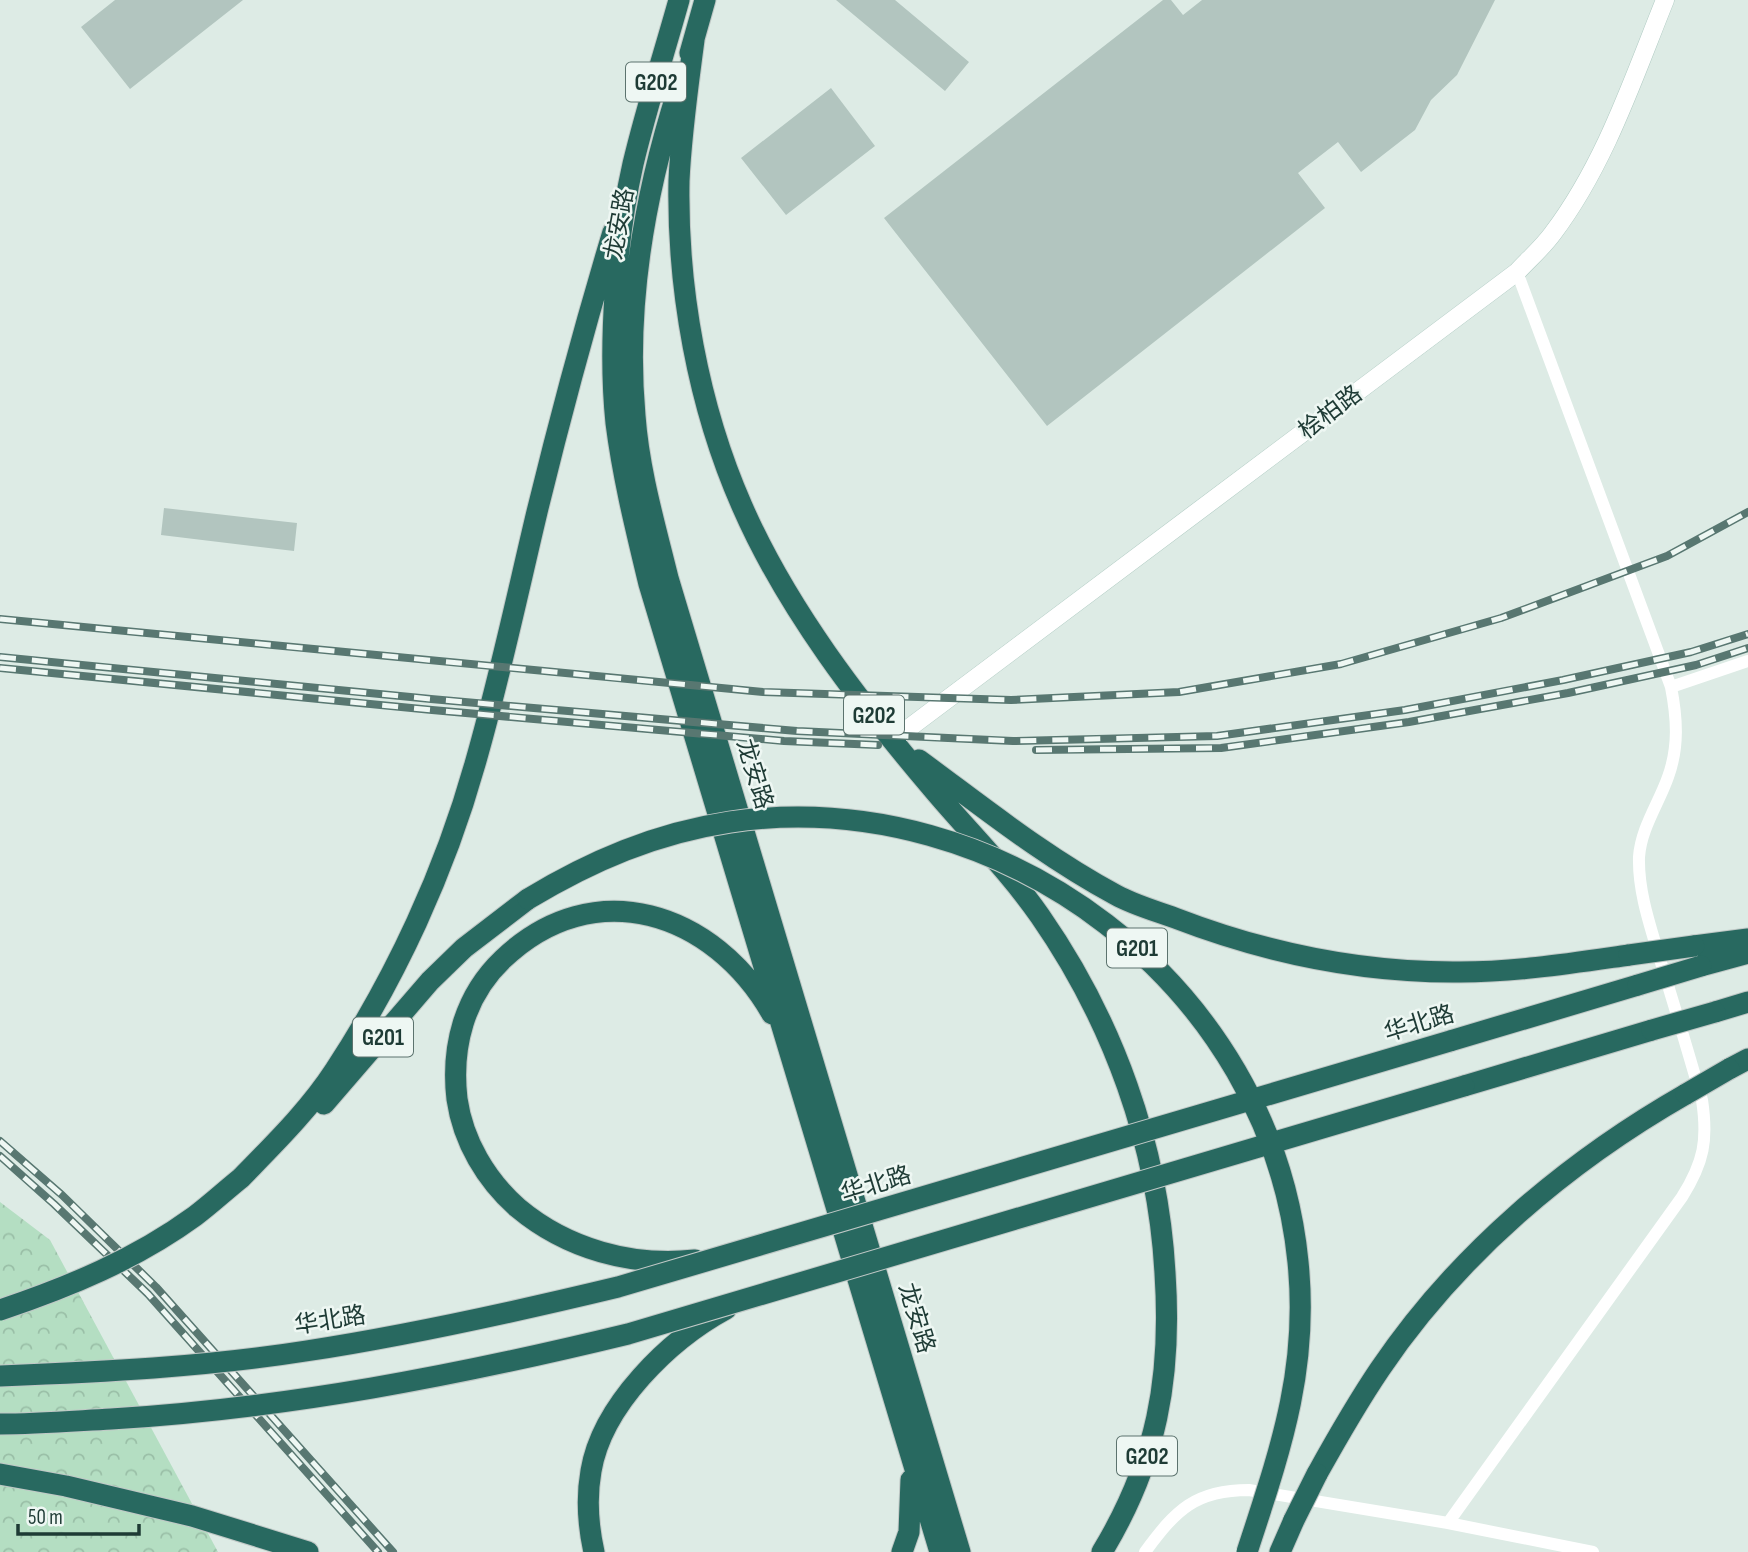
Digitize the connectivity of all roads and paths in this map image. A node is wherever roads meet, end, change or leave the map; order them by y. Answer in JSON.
{"nodes":[{"id":1,"x":679,"y":0,"type":"edge"},
{"id":2,"x":705,"y":0,"type":"edge"},
{"id":3,"x":1665,"y":0,"type":"edge"},
{"id":4,"x":694,"y":40,"type":"junction"},
{"id":5,"x":633,"y":165,"type":"junction"},
{"id":6,"x":1517,"y":272,"type":"junction"},
{"id":7,"x":1748,"y":661,"type":"edge"},
{"id":8,"x":1671,"y":687,"type":"junction"},
{"id":9,"x":893,"y":740,"type":"junction"},
{"id":10,"x":1748,"y":939,"type":"edge"},
{"id":11,"x":1748,"y":953,"type":"edge"},
{"id":12,"x":1748,"y":1002,"type":"edge"},
{"id":13,"x":787,"y":1044,"type":"junction"},
{"id":14,"x":1748,"y":1059,"type":"edge"},
{"id":15,"x":241,"y":1178,"type":"junction"},
{"id":16,"x":722,"y":1256,"type":"junction"},
{"id":17,"x":742,"y":1300,"type":"junction"},
{"id":18,"x":0,"y":1310,"type":"edge"},
{"id":19,"x":0,"y":1376,"type":"edge"},
{"id":20,"x":0,"y":1424,"type":"edge"},
{"id":21,"x":907,"y":1443,"type":"junction"},
{"id":22,"x":0,"y":1474,"type":"edge"},
{"id":23,"x":1448,"y":1523,"type":"junction"},
{"id":24,"x":254,"y":1535,"type":"junction"},
{"id":25,"x":296,"y":1552,"type":"edge"},
{"id":26,"x":308,"y":1552,"type":"edge"},
{"id":27,"x":594,"y":1552,"type":"edge"},
{"id":28,"x":902,"y":1552,"type":"edge"},
{"id":29,"x":940,"y":1552,"type":"edge"},
{"id":30,"x":960,"y":1552,"type":"edge"},
{"id":31,"x":1102,"y":1552,"type":"edge"},
{"id":32,"x":1145,"y":1552,"type":"edge"},
{"id":33,"x":1247,"y":1552,"type":"edge"},
{"id":34,"x":1280,"y":1552,"type":"edge"},
{"id":35,"x":1593,"y":1552,"type":"edge"}],
"edges":[{"from":1,"to":5,"type":"highway","name":"龙安路","number":"G202"},
{"from":2,"to":4,"type":"highway","name":"龙安路","number":"G202"},
{"from":3,"to":6,"type":"street","name":"桧柏路"},
{"from":4,"to":9,"type":"highway","number":"G202"},
{"from":4,"to":30,"type":"highway","name":"龙安路"},
{"from":5,"to":13,"type":"highway","name":"龙安路"},
{"from":5,"to":15,"type":"highway","number":"G202"},
{"from":6,"to":8,"type":"street"},
{"from":6,"to":9,"type":"street","name":"桧柏路"},
{"from":7,"to":8,"type":"street"},
{"from":8,"to":23,"type":"street"},
{"from":9,"to":10,"type":"highway","bridge":true},
{"from":9,"to":31,"type":"highway","number":"G202"},
{"from":11,"to":16,"type":"highway","name":"华北路","bridge":true},
{"from":12,"to":17,"type":"highway","bridge":true},
{"from":13,"to":16,"type":"highway","bridge":true},
{"from":13,"to":21,"type":"highway","name":"龙安路"},
{"from":14,"to":34,"type":"highway","bridge":true},
{"from":15,"to":18,"type":"highway","number":"G201","bridge":true},
{"from":15,"to":33,"type":"highway","number":"G201","bridge":true},
{"from":16,"to":19,"type":"highway","name":"华北路","bridge":true},
{"from":17,"to":20,"type":"highway","bridge":true},
{"from":17,"to":27,"type":"highway","bridge":true},
{"from":21,"to":28,"type":"highway"},
{"from":21,"to":29,"type":"highway","name":"龙安路"},
{"from":22,"to":24,"type":"highway"},
{"from":23,"to":32,"type":"street"},
{"from":23,"to":35,"type":"street"},
{"from":24,"to":25,"type":"highway"},
{"from":24,"to":26,"type":"highway"}]}
